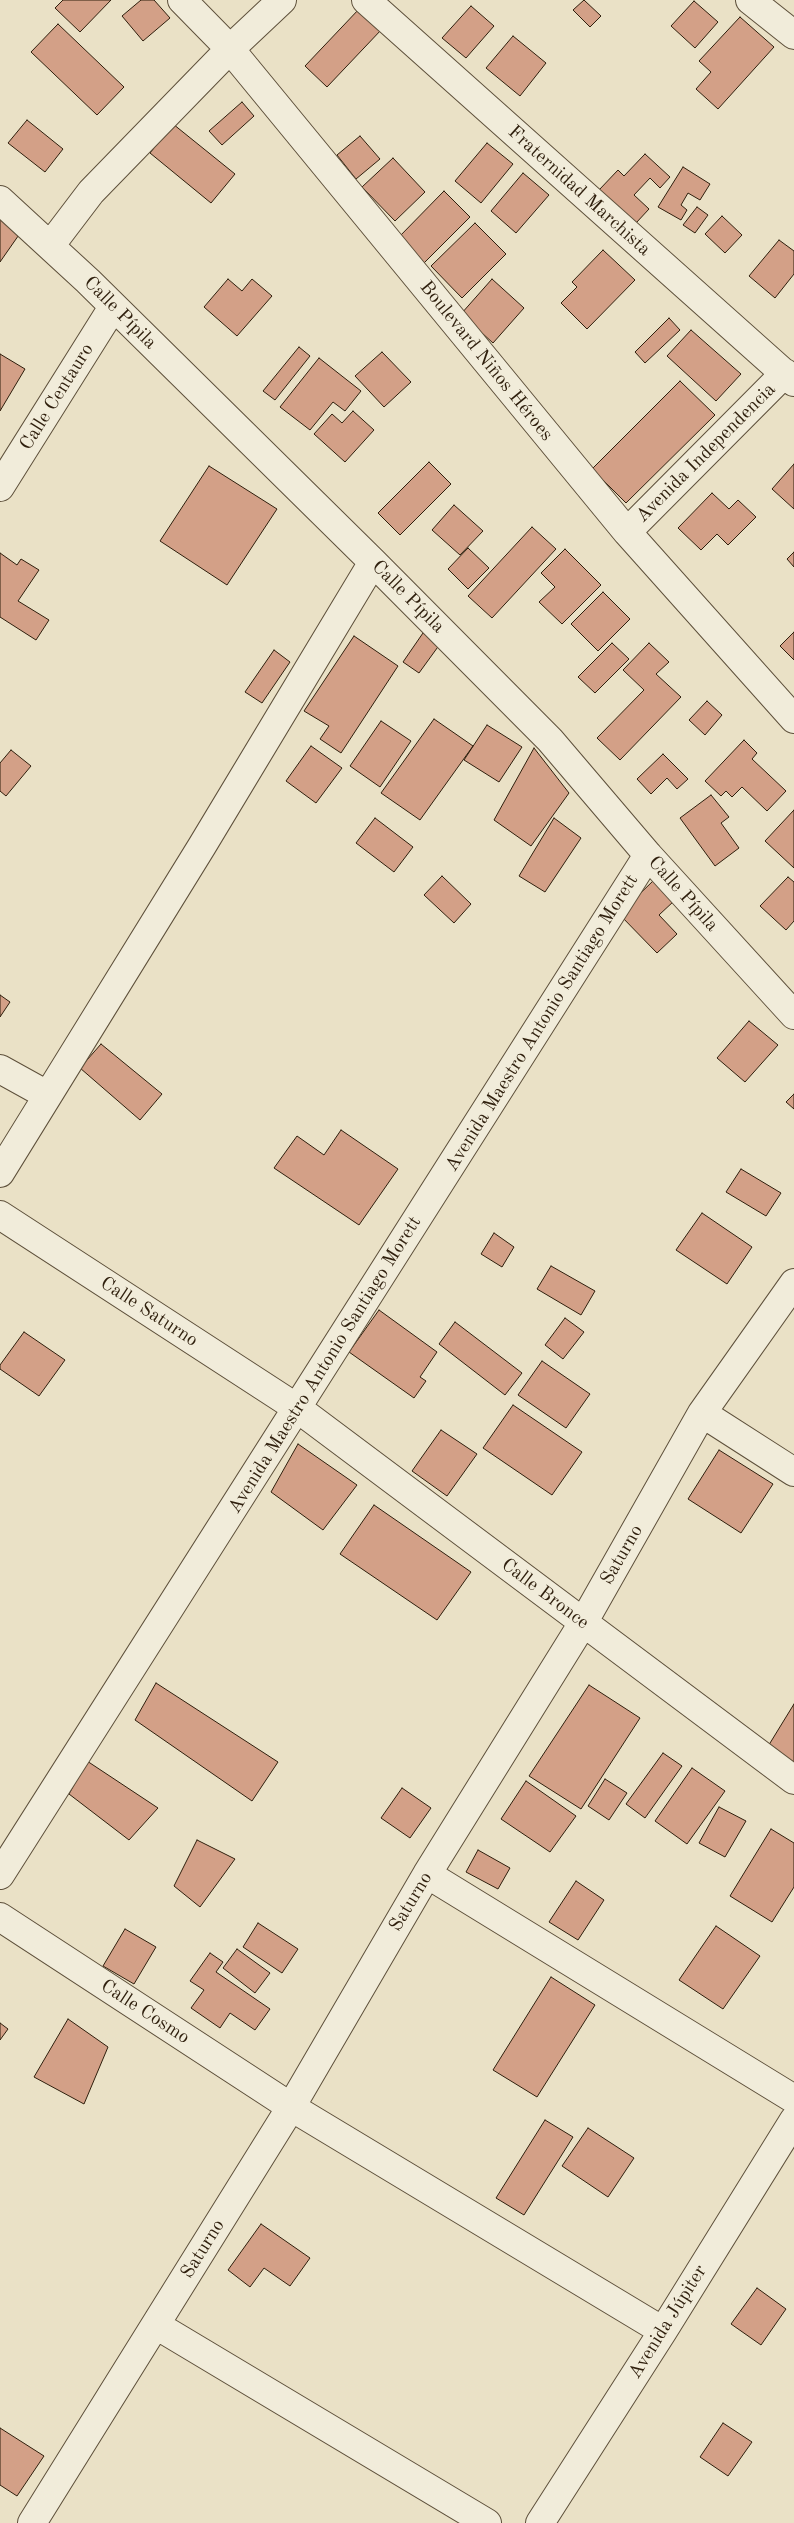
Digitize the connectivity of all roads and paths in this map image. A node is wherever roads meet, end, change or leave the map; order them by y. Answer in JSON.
{"nodes":[{"id":1,"x":182,"y":0,"type":"edge"},
{"id":2,"x":282,"y":0,"type":"edge"},
{"id":3,"x":366,"y":0,"type":"edge"},
{"id":4,"x":750,"y":0,"type":"edge"},
{"id":5,"x":794,"y":35,"type":"edge"},
{"id":6,"x":230,"y":49,"type":"junction"},
{"id":7,"x":0,"y":200,"type":"edge"},
{"id":8,"x":50,"y":246,"type":"junction"},
{"id":9,"x":113,"y":307,"type":"junction"},
{"id":10,"x":790,"y":377,"type":"edge"},
{"id":11,"x":0,"y":486,"type":"edge"},
{"id":12,"x":627,"y":532,"type":"junction"},
{"id":13,"x":373,"y":562,"type":"junction"},
{"id":14,"x":794,"y":719,"type":"edge"},
{"id":15,"x":648,"y":855,"type":"junction"},
{"id":16,"x":794,"y":1016,"type":"edge"},
{"id":17,"x":0,"y":1069,"type":"edge"},
{"id":18,"x":47,"y":1095,"type":"junction"},
{"id":19,"x":0,"y":1173,"type":"edge"},
{"id":20,"x":0,"y":1215,"type":"edge"},
{"id":21,"x":794,"y":1283,"type":"edge"},
{"id":22,"x":297,"y":1408,"type":"junction"},
{"id":23,"x":702,"y":1413,"type":"junction"},
{"id":24,"x":794,"y":1472,"type":"edge"},
{"id":25,"x":584,"y":1623,"type":"junction"},
{"id":26,"x":794,"y":1780,"type":"edge"},
{"id":27,"x":427,"y":1874,"type":"junction"},
{"id":28,"x":0,"y":1875,"type":"edge"},
{"id":29,"x":0,"y":1917,"type":"edge"},
{"id":30,"x":794,"y":2099,"type":"edge"},
{"id":31,"x":291,"y":2107,"type":"junction"},
{"id":32,"x":794,"y":2120,"type":"edge"},
{"id":33,"x":156,"y":2325,"type":"junction"},
{"id":34,"x":663,"y":2331,"type":"junction"},
{"id":35,"x":32,"y":2523,"type":"edge"},
{"id":36,"x":487,"y":2523,"type":"edge"},
{"id":37,"x":540,"y":2523,"type":"edge"}],
"edges":[{"from":1,"to":6,"type":"street","name":"Boulevard Niños Héroes"},
{"from":2,"to":6,"type":"street"},
{"from":3,"to":10,"type":"street","name":"Fraternidad Marchista"},
{"from":4,"to":5,"type":"street"},
{"from":6,"to":8,"type":"street"},
{"from":6,"to":12,"type":"street","name":"Boulevard Niños Héroes"},
{"from":7,"to":8,"type":"street","name":"Calle Pípila"},
{"from":8,"to":9,"type":"street","name":"Calle Pípila"},
{"from":9,"to":11,"type":"street","name":"Calle Centauro"},
{"from":9,"to":13,"type":"street","name":"Calle Pípila"},
{"from":10,"to":12,"type":"street","name":"Avenida Independencia"},
{"from":12,"to":14,"type":"street","name":"Boulevard Niños Héroes"},
{"from":13,"to":15,"type":"street","name":"Calle Pípila"},
{"from":13,"to":18,"type":"street"},
{"from":15,"to":16,"type":"street","name":"Calle Pípila"},
{"from":15,"to":22,"type":"street","name":"Avenida Maestro Antonio Santiago Morett"},
{"from":17,"to":18,"type":"street"},
{"from":18,"to":19,"type":"street"},
{"from":20,"to":22,"type":"street","name":"Calle Saturno"},
{"from":21,"to":23,"type":"street","name":"Saturno"},
{"from":22,"to":25,"type":"street","name":"Calle Bronce"},
{"from":22,"to":28,"type":"street","name":"Avenida Maestro Antonio Santiago Morett"},
{"from":23,"to":24,"type":"street"},
{"from":23,"to":25,"type":"street","name":"Saturno"},
{"from":25,"to":26,"type":"street","name":"Calle Bronce"},
{"from":25,"to":27,"type":"street","name":"Saturno"},
{"from":27,"to":30,"type":"street"},
{"from":27,"to":31,"type":"street","name":"Saturno"},
{"from":29,"to":31,"type":"street","name":"Calle Cosmo"},
{"from":31,"to":33,"type":"street","name":"Saturno"},
{"from":31,"to":34,"type":"street","name":"Calle Cosmo"},
{"from":32,"to":34,"type":"street","name":"Avenida Júpiter"},
{"from":33,"to":35,"type":"street","name":"Saturno"},
{"from":33,"to":36,"type":"street"},
{"from":34,"to":37,"type":"street","name":"Avenida Júpiter"}]}
